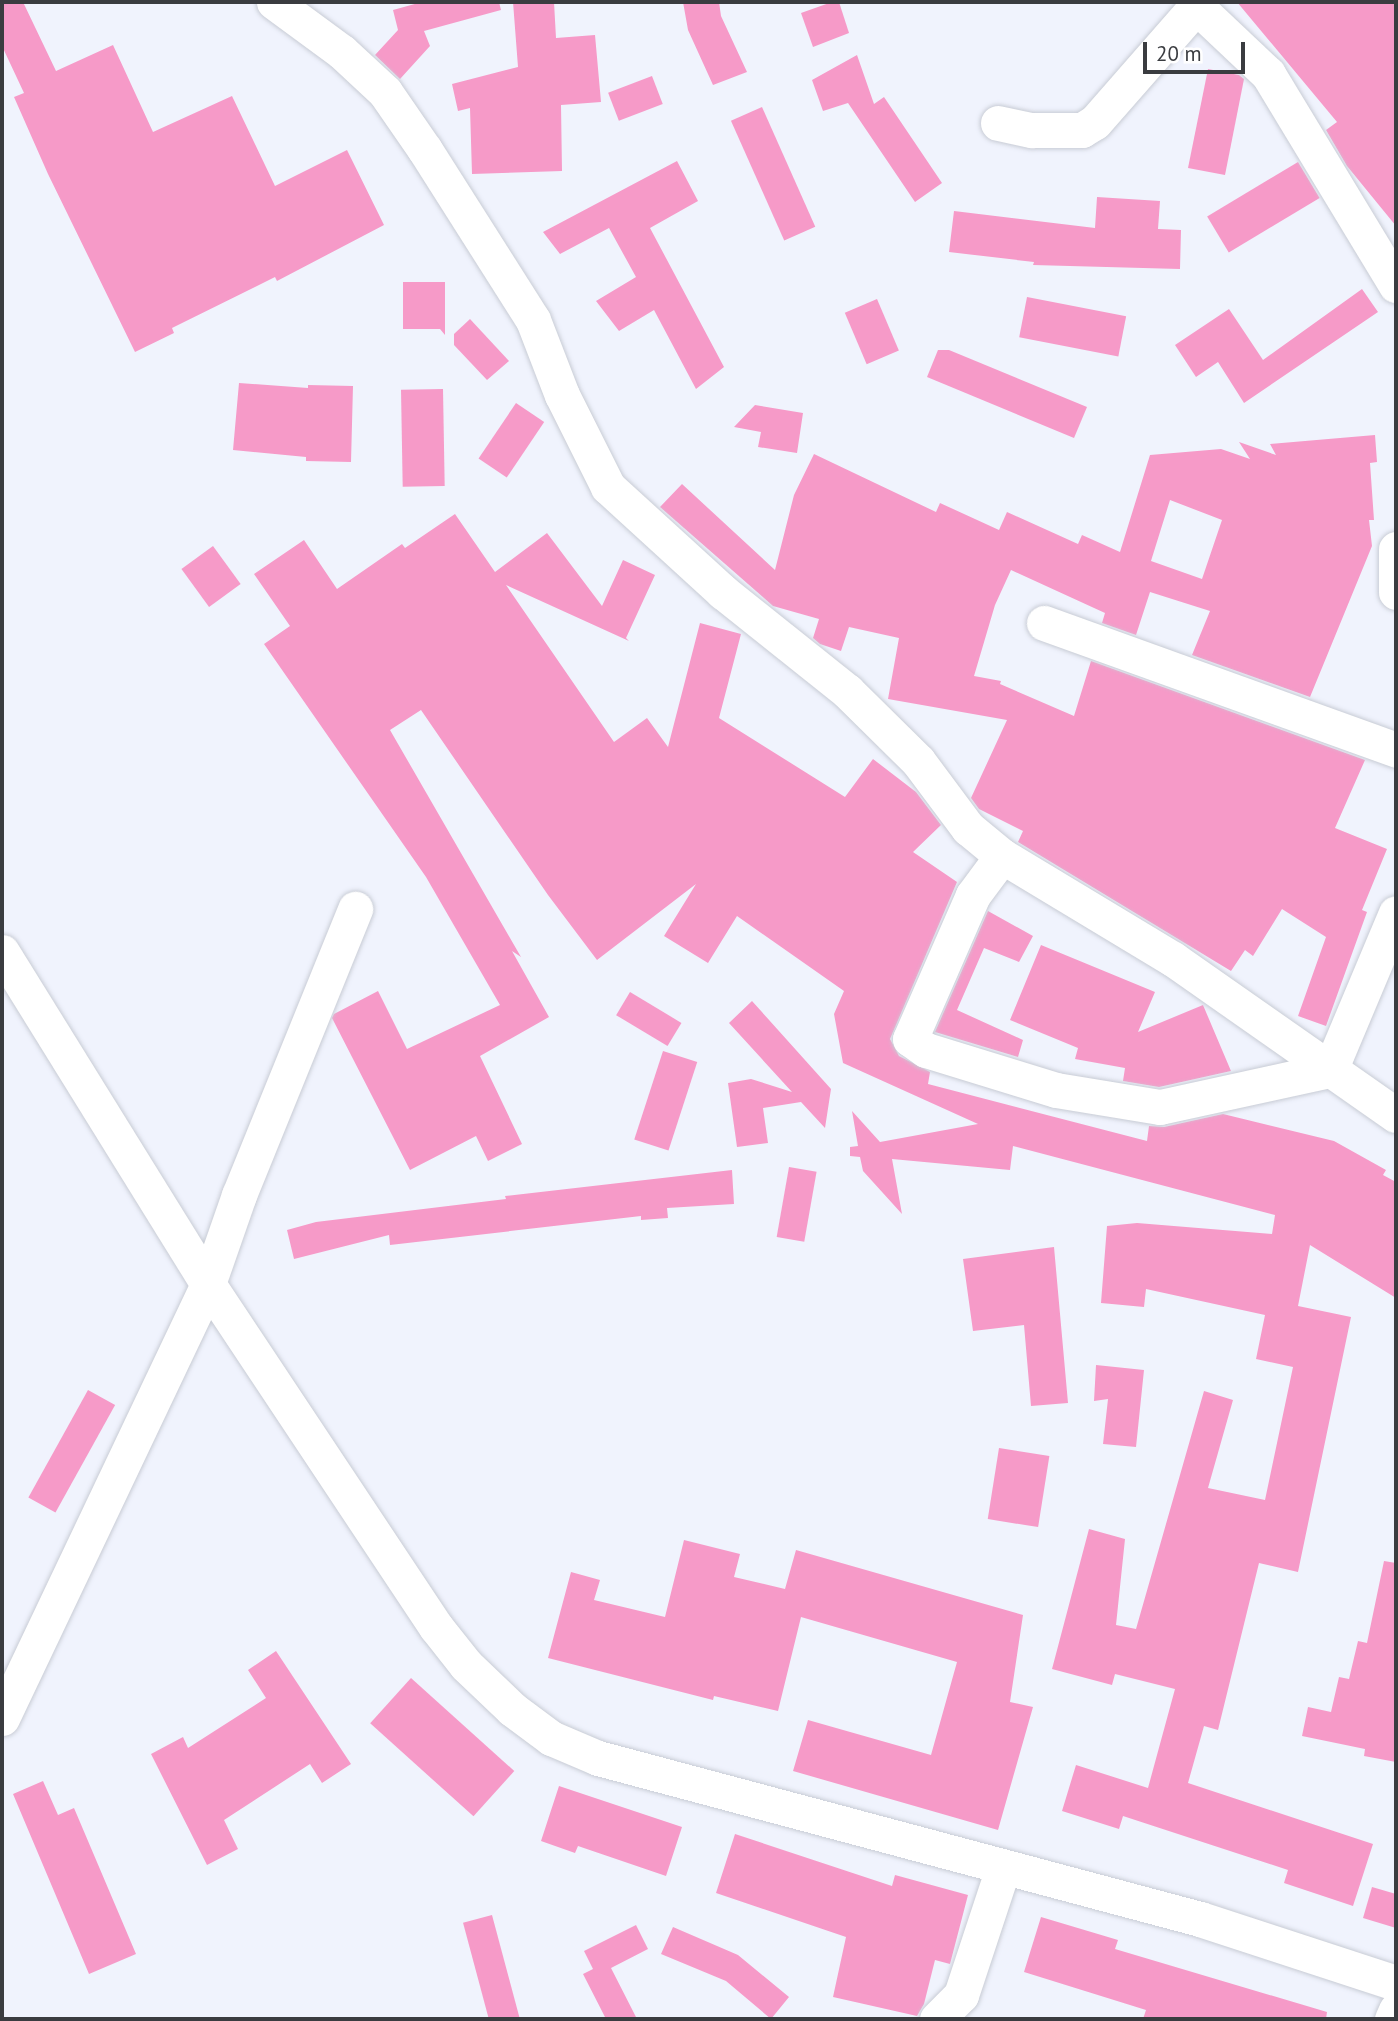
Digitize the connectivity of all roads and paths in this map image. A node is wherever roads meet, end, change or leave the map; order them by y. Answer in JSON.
{"nodes":[{"id":1,"x":274,"y":2,"type":"edge"},
{"id":2,"x":1198,"y":4,"type":"edge"},
{"id":3,"x":998,"y":123,"type":"dead end"},
{"id":4,"x":1396,"y":285,"type":"edge"},
{"id":5,"x":1396,"y":549,"type":"edge"},
{"id":6,"x":1396,"y":592,"type":"edge"},
{"id":7,"x":1044,"y":622,"type":"dead end"},
{"id":8,"x":1396,"y":750,"type":"edge"},
{"id":9,"x":1002,"y":856,"type":"junction"},
{"id":10,"x":355,"y":909,"type":"dead end"},
{"id":11,"x":1396,"y":914,"type":"edge"},
{"id":12,"x":2,"y":953,"type":"edge"},
{"id":13,"x":1330,"y":1070,"type":"junction"},
{"id":14,"x":1396,"y":1115,"type":"edge"},
{"id":15,"x":208,"y":1284,"type":"junction"},
{"id":16,"x":2,"y":1718,"type":"edge"},
{"id":17,"x":1003,"y":1868,"type":"junction"},
{"id":18,"x":1396,"y":1983,"type":"edge"},
{"id":19,"x":1396,"y":2010,"type":"edge"},
{"id":20,"x":937,"y":2019,"type":"edge"},
{"id":21,"x":1392,"y":2019,"type":"edge"}],
"edges":[{"from":1,"to":9,"type":"street"},
{"from":2,"to":3,"type":"street"},
{"from":2,"to":4,"type":"street"},
{"from":5,"to":6,"type":"street"},
{"from":7,"to":8,"type":"street"},
{"from":9,"to":13,"type":"street"},
{"from":9,"to":13,"type":"street"},
{"from":10,"to":15,"type":"street"},
{"from":11,"to":13,"type":"street"},
{"from":12,"to":15,"type":"street"},
{"from":13,"to":14,"type":"street"},
{"from":15,"to":16,"type":"street"},
{"from":15,"to":17,"type":"street"},
{"from":17,"to":18,"type":"street"},
{"from":17,"to":20,"type":"street"},
{"from":19,"to":21,"type":"street"}]}
